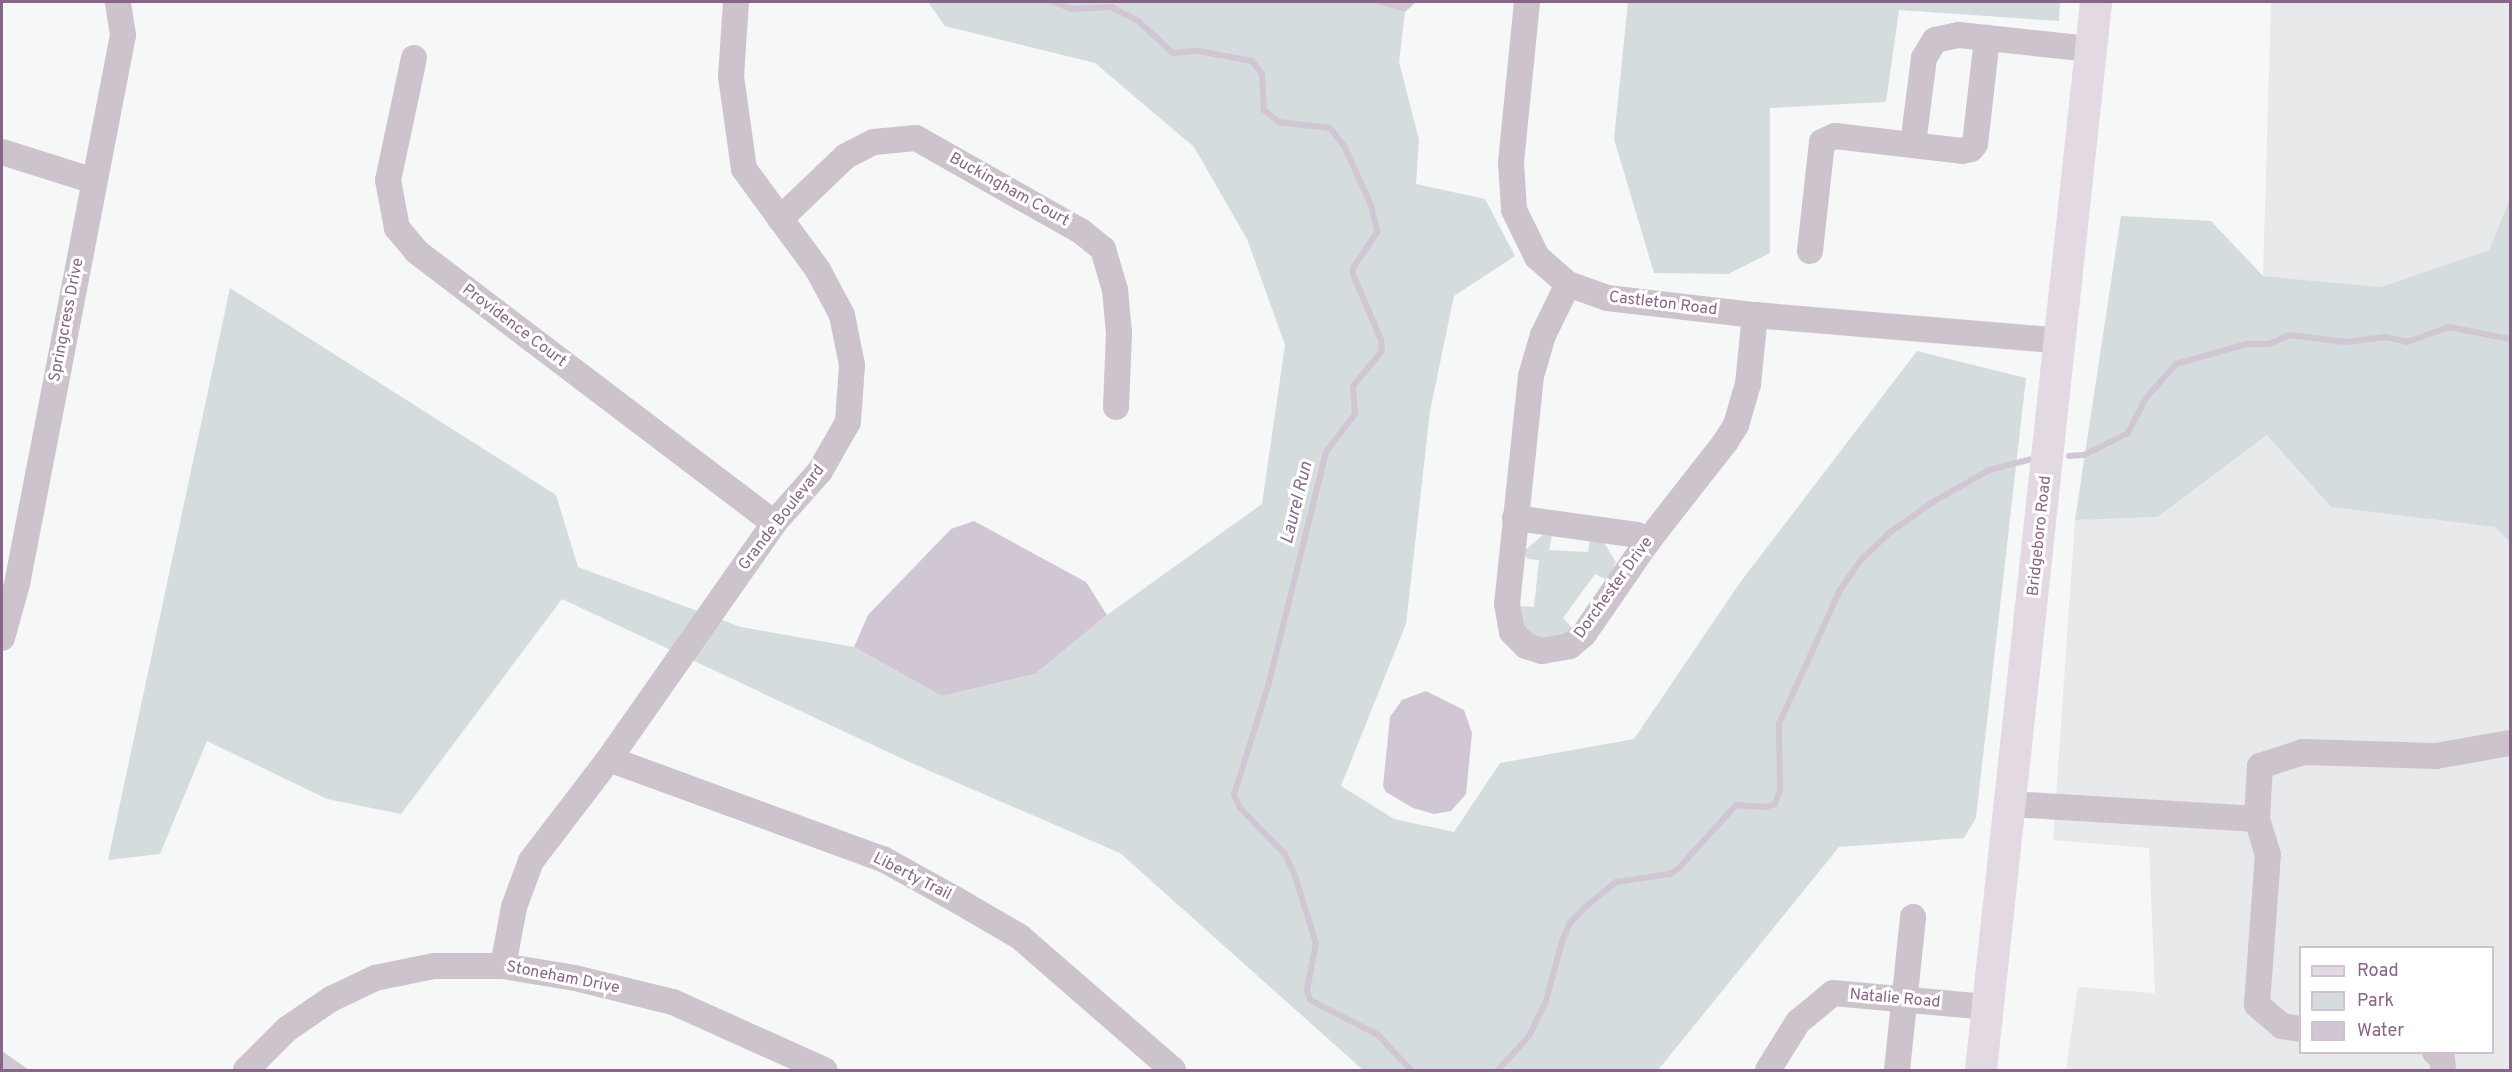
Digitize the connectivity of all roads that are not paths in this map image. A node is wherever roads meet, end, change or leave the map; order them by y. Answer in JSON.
{"nodes":[{"id":1,"x":118,"y":2,"type":"edge"},
{"id":2,"x":736,"y":2,"type":"edge"},
{"id":3,"x":1527,"y":2,"type":"edge"},
{"id":4,"x":2096,"y":2,"type":"edge"},
{"id":5,"x":1987,"y":38,"type":"junction"},
{"id":6,"x":2091,"y":49,"type":"junction"},
{"id":7,"x":414,"y":58,"type":"dead end"},
{"id":8,"x":1913,"y":144,"type":"junction"},
{"id":9,"x":2,"y":152,"type":"edge"},
{"id":10,"x":94,"y":181,"type":"junction"},
{"id":11,"x":780,"y":219,"type":"junction"},
{"id":12,"x":1810,"y":251,"type":"dead end"},
{"id":13,"x":1568,"y":284,"type":"junction"},
{"id":14,"x":1755,"y":315,"type":"junction"},
{"id":15,"x":2062,"y":341,"type":"junction"},
{"id":16,"x":1116,"y":407,"type":"dead end"},
{"id":17,"x":1515,"y":518,"type":"junction"},
{"id":18,"x":774,"y":523,"type":"junction"},
{"id":19,"x":1648,"y":541,"type":"junction"},
{"id":20,"x":2,"y":638,"type":"edge"},
{"id":21,"x":2511,"y":743,"type":"edge"},
{"id":22,"x":609,"y":759,"type":"junction"},
{"id":23,"x":2010,"y":804,"type":"junction"},
{"id":24,"x":2257,"y":819,"type":"junction"},
{"id":25,"x":1913,"y":917,"type":"dead end"},
{"id":26,"x":503,"y":966,"type":"junction"},
{"id":27,"x":1903,"y":999,"type":"junction"},
{"id":28,"x":1988,"y":1007,"type":"junction"},
{"id":29,"x":2299,"y":1029,"type":"edge"},
{"id":30,"x":2436,"y":1054,"type":"edge"},
{"id":31,"x":246,"y":1071,"type":"edge"},
{"id":32,"x":824,"y":1071,"type":"edge"},
{"id":33,"x":1173,"y":1071,"type":"edge"},
{"id":34,"x":1768,"y":1071,"type":"edge"},
{"id":35,"x":1897,"y":1071,"type":"edge"},
{"id":36,"x":1981,"y":1071,"type":"edge"},
{"id":37,"x":2443,"y":1071,"type":"edge"}],
"edges":[{"from":1,"to":10,"type":"street","name":"Springcress Drive"},
{"from":2,"to":11,"type":"street","name":"Grande Boulevard"},
{"from":3,"to":13,"type":"street","name":"Castleton Road"},
{"from":4,"to":6,"type":"main road","name":"Bridgeboro Road"},
{"from":5,"to":6,"type":"street"},
{"from":5,"to":8,"type":"street"},
{"from":5,"to":8,"type":"street"},
{"from":6,"to":15,"type":"main road","name":"Bridgeboro Road"},
{"from":7,"to":18,"type":"street","name":"Providence Court"},
{"from":8,"to":12,"type":"street"},
{"from":9,"to":10,"type":"street"},
{"from":10,"to":20,"type":"street","name":"Springcress Drive"},
{"from":11,"to":16,"type":"street","name":"Buckingham Court"},
{"from":11,"to":18,"type":"street","name":"Grande Boulevard"},
{"from":13,"to":14,"type":"street","name":"Castleton Road"},
{"from":13,"to":17,"type":"street","name":"Dorchester Drive"},
{"from":14,"to":15,"type":"street","name":"Castleton Road"},
{"from":14,"to":19,"type":"street","name":"Dorchester Drive"},
{"from":15,"to":23,"type":"main road","name":"Bridgeboro Road"},
{"from":17,"to":19,"type":"street"},
{"from":17,"to":19,"type":"street","name":"Dorchester Drive"},
{"from":18,"to":22,"type":"street","name":"Grande Boulevard"},
{"from":21,"to":24,"type":"street"},
{"from":22,"to":26,"type":"street","name":"Grande Boulevard"},
{"from":22,"to":33,"type":"street","name":"Liberty Trail"},
{"from":23,"to":24,"type":"street"},
{"from":23,"to":28,"type":"main road","name":"Bridgeboro Road"},
{"from":24,"to":29,"type":"street"},
{"from":25,"to":27,"type":"street"},
{"from":26,"to":31,"type":"street","name":"Stoneham Drive"},
{"from":26,"to":32,"type":"street","name":"Stoneham Drive"},
{"from":27,"to":28,"type":"street","name":"Natalie Road"},
{"from":27,"to":34,"type":"street","name":"Natalie Road"},
{"from":27,"to":35,"type":"street"},
{"from":28,"to":36,"type":"main road","name":"Bridgeboro Road"},
{"from":30,"to":37,"type":"street"}]}
